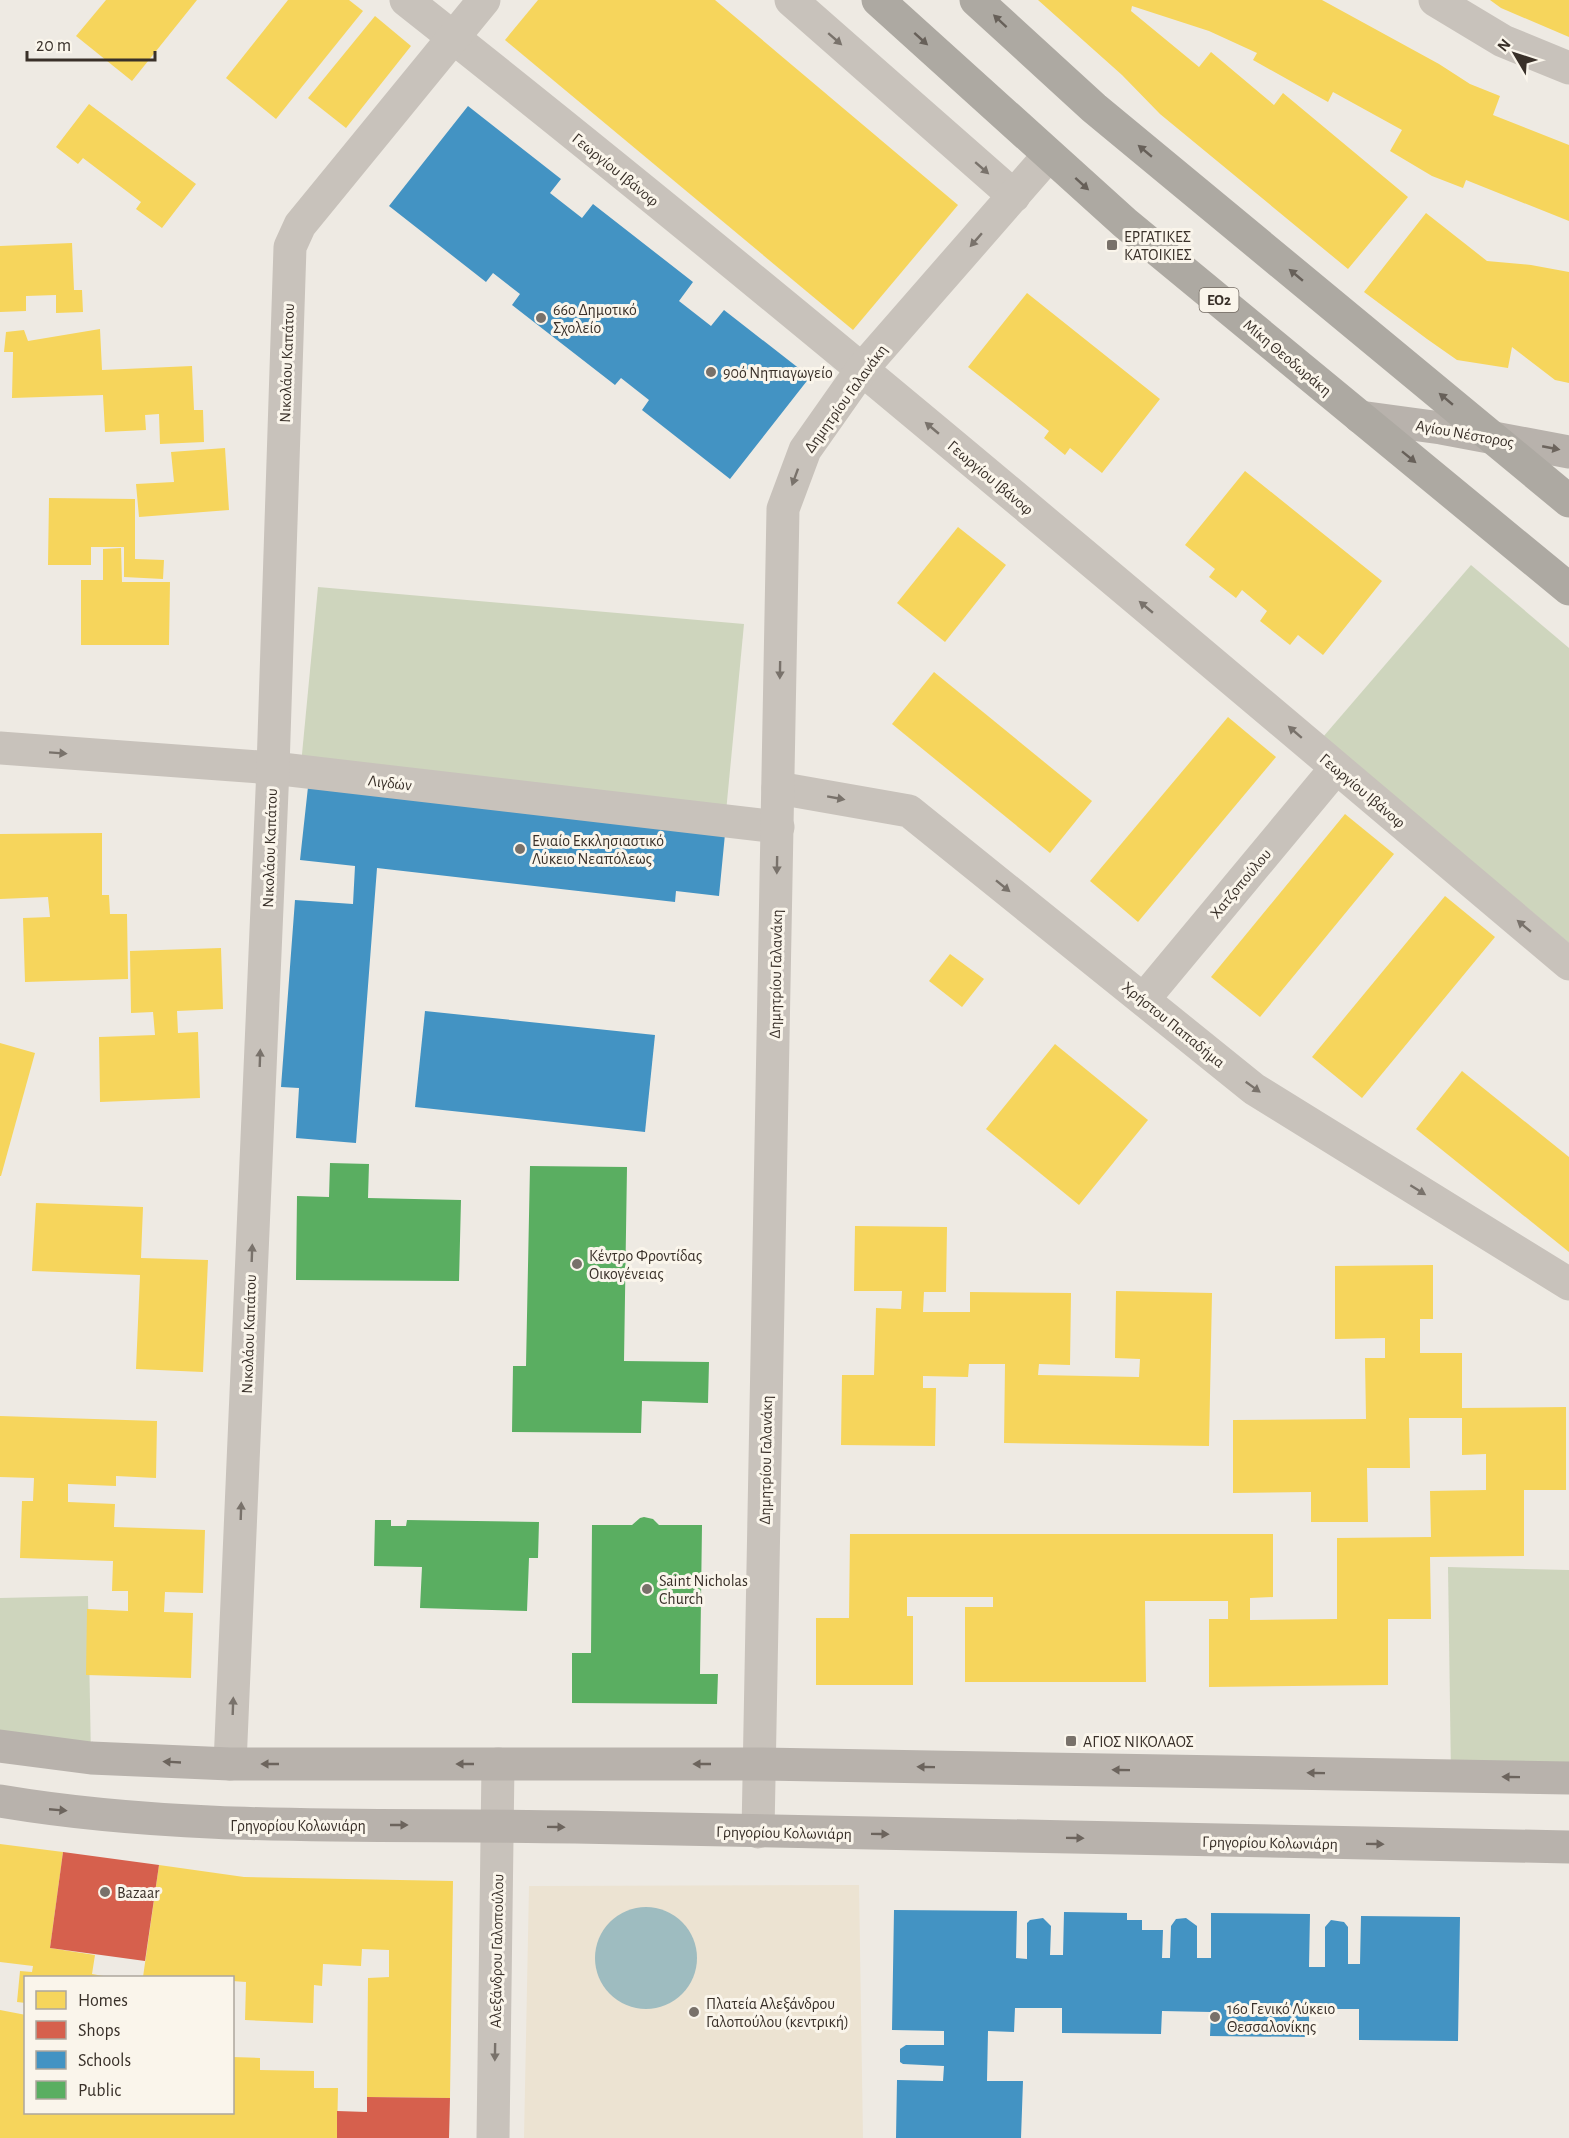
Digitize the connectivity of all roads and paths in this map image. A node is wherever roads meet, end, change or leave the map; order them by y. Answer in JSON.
{"nodes":[{"id":1,"x":406,"y":0,"type":"edge"},
{"id":2,"x":484,"y":0,"type":"edge"},
{"id":3,"x":791,"y":0,"type":"edge"},
{"id":4,"x":878,"y":0,"type":"edge"},
{"id":5,"x":976,"y":0,"type":"edge"},
{"id":6,"x":1435,"y":0,"type":"edge"},
{"id":7,"x":453,"y":38,"type":"junction"},
{"id":8,"x":1569,"y":68,"type":"edge"},
{"id":9,"x":1049,"y":155,"type":"junction"},
{"id":10,"x":1014,"y":196,"type":"junction"},
{"id":11,"x":862,"y":369,"type":"junction"},
{"id":12,"x":1360,"y":417,"type":"junction"},
{"id":13,"x":1491,"y":437,"type":"junction"},
{"id":14,"x":1569,"y":452,"type":"edge"},
{"id":15,"x":1569,"y":501,"type":"edge"},
{"id":16,"x":1569,"y":589,"type":"edge"},
{"id":17,"x":0,"y":748,"type":"edge"},
{"id":18,"x":273,"y":768,"type":"junction"},
{"id":19,"x":1336,"y":768,"type":"junction"},
{"id":20,"x":778,"y":788,"type":"junction"},
{"id":21,"x":778,"y":827,"type":"junction"},
{"id":22,"x":1569,"y":964,"type":"edge"},
{"id":23,"x":1144,"y":999,"type":"junction"},
{"id":24,"x":1569,"y":1284,"type":"edge"},
{"id":25,"x":0,"y":1746,"type":"edge"},
{"id":26,"x":230,"y":1764,"type":"junction"},
{"id":27,"x":498,"y":1764,"type":"junction"},
{"id":28,"x":760,"y":1764,"type":"junction"},
{"id":29,"x":1569,"y":1778,"type":"edge"},
{"id":30,"x":0,"y":1802,"type":"edge"},
{"id":31,"x":498,"y":1826,"type":"junction"},
{"id":32,"x":758,"y":1832,"type":"junction"},
{"id":33,"x":1569,"y":1847,"type":"edge"},
{"id":34,"x":494,"y":2138,"type":"edge"}],
"edges":[{"from":1,"to":7,"type":"street","name":"Γεωργίου Ιβάνοφ"},
{"from":2,"to":7,"type":"street","name":"Νικολάου Καπάτου"},
{"from":3,"to":10,"type":"street","one_way":true},
{"from":4,"to":9,"type":"highway","name":"Μίκη Θεοδωράκη","number":"ΕΟ2","one_way":true},
{"from":13,"to":5,"type":"highway","one_way":true},
{"from":6,"to":8,"type":"street"},
{"from":7,"to":11,"type":"street","name":"Γεωργίου Ιβάνοφ"},
{"from":7,"to":18,"type":"street","name":"Νικολάου Καπάτου"},
{"from":9,"to":10,"type":"street","name":"Δημητρίου Γαλανάκη"},
{"from":9,"to":12,"type":"highway","name":"Μίκη Θεοδωράκη","number":"ΕΟ2","one_way":true},
{"from":10,"to":11,"type":"street","name":"Δημητρίου Γαλανάκη","one_way":true},
{"from":19,"to":11,"type":"street","name":"Γεωργίου Ιβάνοφ","one_way":true},
{"from":11,"to":20,"type":"street","name":"Δημητρίου Γαλανάκη","one_way":true},
{"from":12,"to":13,"type":"main road","name":"Αγίου Νέστορος"},
{"from":12,"to":16,"type":"highway","name":"Μίκη Θεοδωράκη","number":"ΕΟ2","one_way":true},
{"from":13,"to":14,"type":"main road","name":"Αγίου Νέστορος","one_way":true},
{"from":13,"to":15,"type":"highway"},
{"from":17,"to":18,"type":"street","name":"Λιγδών","one_way":true},
{"from":18,"to":21,"type":"street","name":"Λιγδών"},
{"from":26,"to":18,"type":"street","name":"Νικολάου Καπάτου","one_way":true},
{"from":22,"to":19,"type":"street","name":"Γεωργίου Ιβάνοφ","one_way":true},
{"from":19,"to":23,"type":"street","name":"Χατζοπούλου"},
{"from":20,"to":21,"type":"street","name":"Δημητρίου Γαλανάκη"},
{"from":20,"to":23,"type":"street","name":"Χρήστου Παπαδήμα","one_way":true},
{"from":21,"to":28,"type":"street","name":"Δημητρίου Γαλανάκη","one_way":true},
{"from":23,"to":24,"type":"street","name":"Χρήστου Παπαδήμα","one_way":true},
{"from":26,"to":25,"type":"main road","one_way":true},
{"from":27,"to":26,"type":"main road","one_way":true},
{"from":28,"to":27,"type":"main road","one_way":true},
{"from":27,"to":31,"type":"street","name":"Αλεξάνδρου Γαλοπούλου"},
{"from":29,"to":28,"type":"main road","one_way":true},
{"from":28,"to":32,"type":"street","name":"Δημητρίου Γαλανάκη"},
{"from":30,"to":31,"type":"main road","name":"Γρηγορίου Κολωνιάρη","one_way":true},
{"from":31,"to":32,"type":"main road","name":"Γρηγορίου Κολωνιάρη","one_way":true},
{"from":31,"to":34,"type":"street","name":"Αλεξάνδρου Γαλοπούλου","one_way":true},
{"from":32,"to":33,"type":"main road","name":"Γρηγορίου Κολωνιάρη","one_way":true}]}
